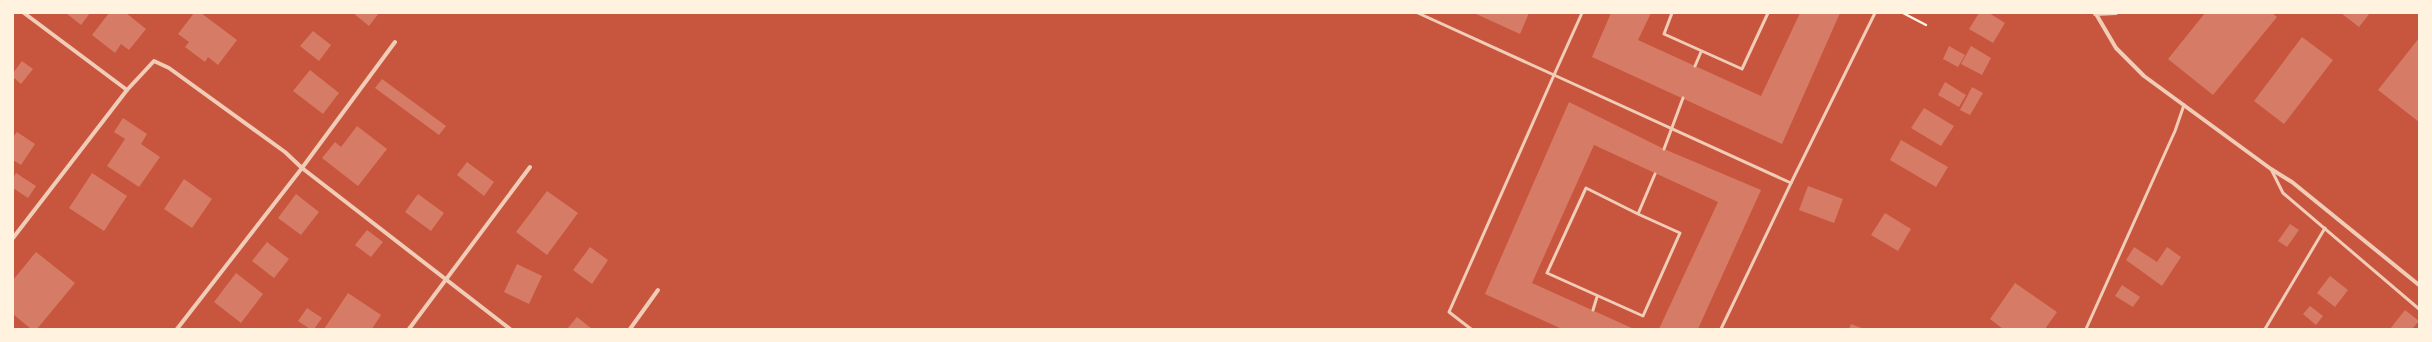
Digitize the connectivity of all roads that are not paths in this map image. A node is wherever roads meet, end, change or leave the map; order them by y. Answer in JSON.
{"nodes":[{"id":1,"x":24,"y":13,"type":"edge"},
{"id":2,"x":1418,"y":13,"type":"edge"},
{"id":3,"x":1582,"y":13,"type":"edge"},
{"id":4,"x":1672,"y":13,"type":"edge"},
{"id":5,"x":1768,"y":13,"type":"edge"},
{"id":6,"x":1875,"y":13,"type":"edge"},
{"id":7,"x":2094,"y":13,"type":"edge"},
{"id":8,"x":2116,"y":13,"type":"edge"},
{"id":9,"x":395,"y":42,"type":"dead end"},
{"id":10,"x":1701,"y":52,"type":"junction"},
{"id":11,"x":1695,"y":66,"type":"dead end"},
{"id":12,"x":1554,"y":75,"type":"junction"},
{"id":13,"x":127,"y":90,"type":"junction"},
{"id":14,"x":1683,"y":98,"type":"dead end"},
{"id":15,"x":2184,"y":105,"type":"junction"},
{"id":16,"x":1670,"y":130,"type":"junction"},
{"id":17,"x":1664,"y":149,"type":"dead end"},
{"id":18,"x":530,"y":167,"type":"dead end"},
{"id":19,"x":302,"y":168,"type":"junction"},
{"id":20,"x":2271,"y":169,"type":"junction"},
{"id":21,"x":1655,"y":174,"type":"dead end"},
{"id":22,"x":1791,"y":183,"type":"junction"},
{"id":23,"x":1638,"y":214,"type":"junction"},
{"id":24,"x":2325,"y":228,"type":"junction"},
{"id":25,"x":13,"y":238,"type":"edge"},
{"id":26,"x":446,"y":279,"type":"junction"},
{"id":27,"x":2419,"y":285,"type":"edge"},
{"id":28,"x":658,"y":290,"type":"dead end"},
{"id":29,"x":1597,"y":297,"type":"junction"},
{"id":30,"x":2419,"y":309,"type":"edge"},
{"id":31,"x":1593,"y":310,"type":"dead end"},
{"id":32,"x":177,"y":329,"type":"edge"},
{"id":33,"x":409,"y":329,"type":"edge"},
{"id":34,"x":510,"y":329,"type":"edge"},
{"id":35,"x":630,"y":329,"type":"edge"},
{"id":36,"x":1471,"y":329,"type":"edge"},
{"id":37,"x":1721,"y":329,"type":"edge"},
{"id":38,"x":2086,"y":329,"type":"edge"},
{"id":39,"x":2265,"y":329,"type":"edge"}],
"edges":[{"from":1,"to":13,"type":"street"},
{"from":2,"to":12,"type":"lane"},
{"from":3,"to":12,"type":"lane"},
{"from":4,"to":10,"type":"lane"},
{"from":5,"to":10,"type":"lane"},
{"from":6,"to":22,"type":"lane"},
{"from":7,"to":8,"type":"street"},
{"from":7,"to":15,"type":"street"},
{"from":9,"to":19,"type":"street"},
{"from":10,"to":11,"type":"lane"},
{"from":12,"to":16,"type":"lane"},
{"from":12,"to":36,"type":"lane"},
{"from":13,"to":19,"type":"street"},
{"from":13,"to":25,"type":"street"},
{"from":14,"to":16,"type":"lane"},
{"from":15,"to":20,"type":"street"},
{"from":15,"to":38,"type":"lane"},
{"from":16,"to":17,"type":"lane"},
{"from":16,"to":22,"type":"lane"},
{"from":18,"to":26,"type":"street"},
{"from":19,"to":26,"type":"street"},
{"from":19,"to":32,"type":"street"},
{"from":20,"to":24,"type":"lane"},
{"from":20,"to":27,"type":"street"},
{"from":21,"to":23,"type":"lane"},
{"from":22,"to":37,"type":"lane"},
{"from":23,"to":29,"type":"lane"},
{"from":23,"to":29,"type":"lane"},
{"from":24,"to":30,"type":"lane"},
{"from":24,"to":39,"type":"lane"},
{"from":26,"to":33,"type":"street"},
{"from":26,"to":34,"type":"street"},
{"from":28,"to":35,"type":"street"},
{"from":29,"to":31,"type":"lane"}]}
